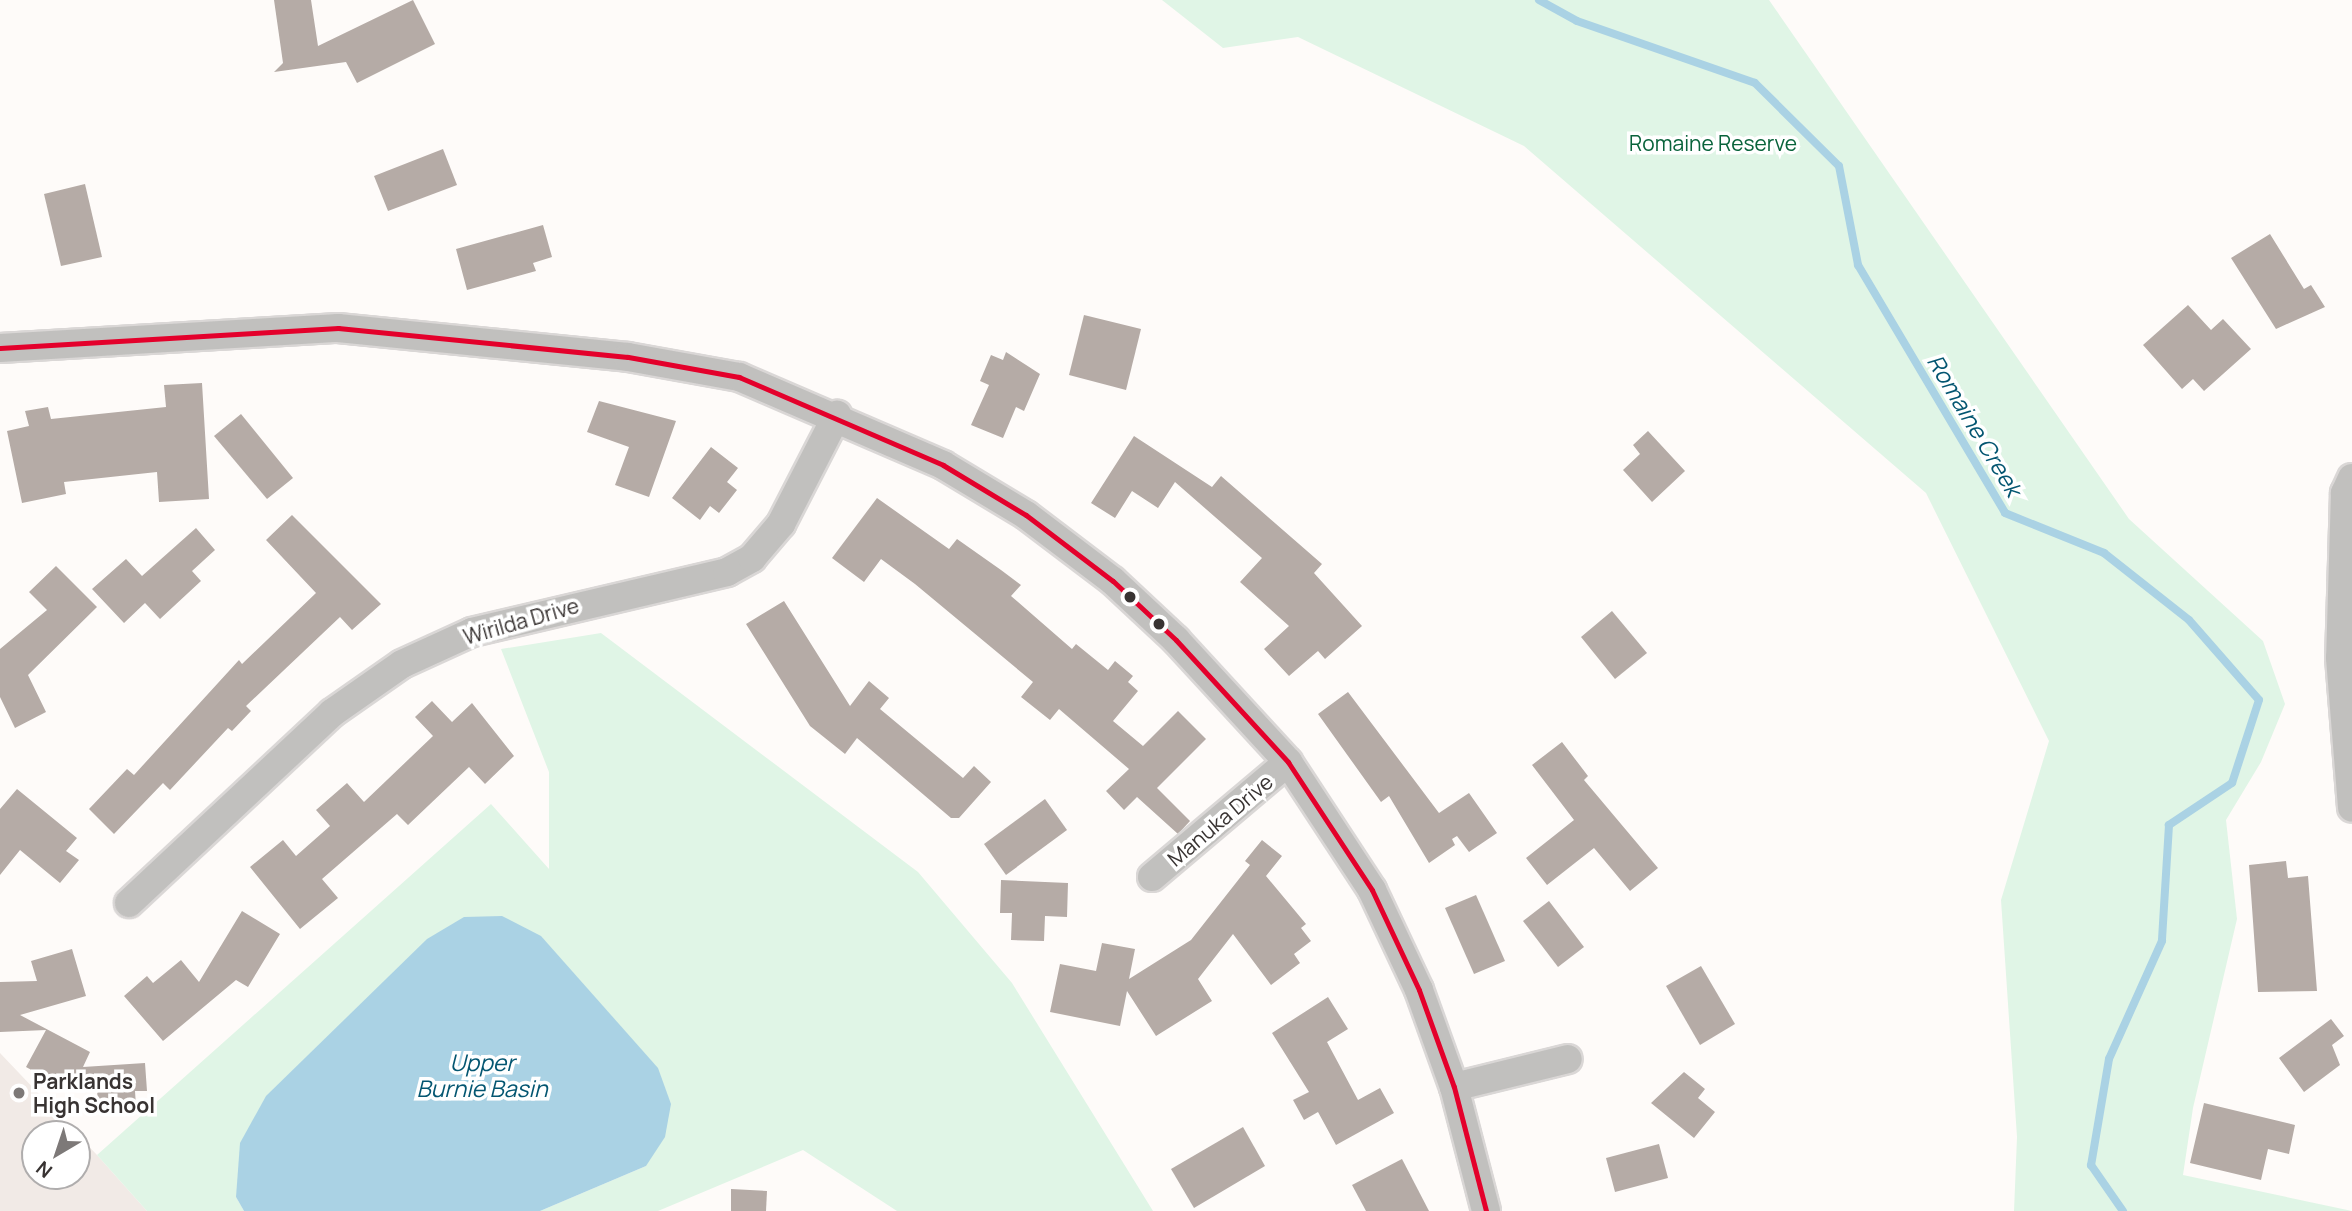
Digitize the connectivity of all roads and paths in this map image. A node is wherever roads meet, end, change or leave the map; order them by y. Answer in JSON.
{"nodes":[{"id":1,"x":0,"y":348,"type":"edge"},
{"id":2,"x":837,"y":415,"type":"junction"},
{"id":3,"x":2352,"y":478,"type":"edge"},
{"id":4,"x":1288,"y":762,"type":"junction"},
{"id":5,"x":2352,"y":808,"type":"edge"},
{"id":6,"x":1152,"y":877,"type":"dead end"},
{"id":7,"x":129,"y":903,"type":"dead end"},
{"id":8,"x":1568,"y":1059,"type":"dead end"},
{"id":9,"x":1454,"y":1087,"type":"junction"},
{"id":10,"x":1486,"y":1211,"type":"edge"}],
"edges":[{"from":1,"to":2,"type":"street","name":"Manuka Drive"},
{"from":2,"to":4,"type":"street","name":"Manuka Drive"},
{"from":2,"to":7,"type":"street","name":"Wirilda Drive"},
{"from":3,"to":5,"type":"street"},
{"from":4,"to":6,"type":"street","name":"Manuka Drive"},
{"from":4,"to":9,"type":"street","name":"Manuka Drive"},
{"from":8,"to":9,"type":"street"},
{"from":9,"to":10,"type":"street","name":"Manuka Drive"}]}
